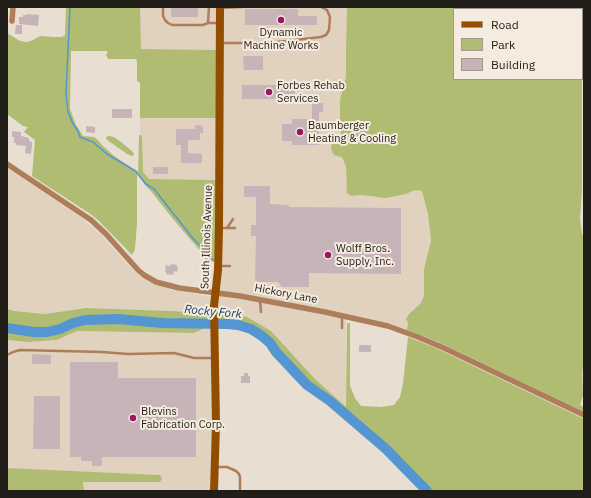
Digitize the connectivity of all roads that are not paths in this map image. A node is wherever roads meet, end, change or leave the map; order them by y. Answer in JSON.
{"nodes":[{"id":1,"x":13,"y":7,"type":"edge"},
{"id":2,"x":164,"y":7,"type":"edge"},
{"id":3,"x":208,"y":7,"type":"edge"},
{"id":4,"x":242,"y":7,"type":"edge"},
{"id":5,"x":321,"y":7,"type":"edge"},
{"id":6,"x":220,"y":8,"type":"edge"},
{"id":7,"x":12,"y":21,"type":"dead end"},
{"id":8,"x":208,"y":22,"type":"junction"},
{"id":9,"x":220,"y":23,"type":"junction"},
{"id":10,"x":220,"y":44,"type":"junction"},
{"id":11,"x":7,"y":164,"type":"edge"},
{"id":12,"x":233,"y":219,"type":"dead end"},
{"id":13,"x":223,"y":228,"type":"junction"},
{"id":14,"x":235,"y":228,"type":"dead end"},
{"id":15,"x":218,"y":266,"type":"junction"},
{"id":16,"x":230,"y":266,"type":"dead end"},
{"id":17,"x":216,"y":293,"type":"junction"},
{"id":18,"x":260,"y":299,"type":"junction"},
{"id":19,"x":260,"y":312,"type":"dead end"},
{"id":20,"x":342,"y":315,"type":"junction"},
{"id":21,"x":342,"y":328,"type":"dead end"},
{"id":22,"x":7,"y":355,"type":"edge"},
{"id":23,"x":215,"y":358,"type":"junction"},
{"id":24,"x":584,"y":415,"type":"edge"},
{"id":25,"x":215,"y":467,"type":"junction"},
{"id":26,"x":214,"y":491,"type":"edge"},
{"id":27,"x":240,"y":491,"type":"edge"}],
"edges":[{"from":1,"to":7,"type":"street"},
{"from":2,"to":8,"type":"lane"},
{"from":3,"to":8,"type":"lane"},
{"from":4,"to":6,"type":"lane"},
{"from":5,"to":10,"type":"lane"},
{"from":6,"to":9,"type":"main road","name":"South Illinois Avenue"},
{"from":8,"to":9,"type":"lane"},
{"from":9,"to":10,"type":"main road","name":"South Illinois Avenue"},
{"from":10,"to":13,"type":"main road","name":"South Illinois Avenue"},
{"from":11,"to":17,"type":"street","name":"Hickory Lane"},
{"from":12,"to":13,"type":"lane"},
{"from":13,"to":14,"type":"lane"},
{"from":13,"to":15,"type":"main road","name":"South Illinois Avenue"},
{"from":15,"to":16,"type":"lane"},
{"from":15,"to":17,"type":"main road","name":"South Illinois Avenue"},
{"from":17,"to":18,"type":"street","name":"Hickory Lane"},
{"from":17,"to":23,"type":"main road","name":"South Illinois Avenue"},
{"from":18,"to":19,"type":"lane"},
{"from":18,"to":20,"type":"street","name":"Hickory Lane"},
{"from":20,"to":21,"type":"lane"},
{"from":20,"to":24,"type":"street","name":"Hickory Lane"},
{"from":22,"to":23,"type":"lane"},
{"from":23,"to":25,"type":"main road","name":"South Illinois Avenue"},
{"from":25,"to":26,"type":"main road","name":"South Illinois Avenue"},
{"from":25,"to":27,"type":"lane"}]}
